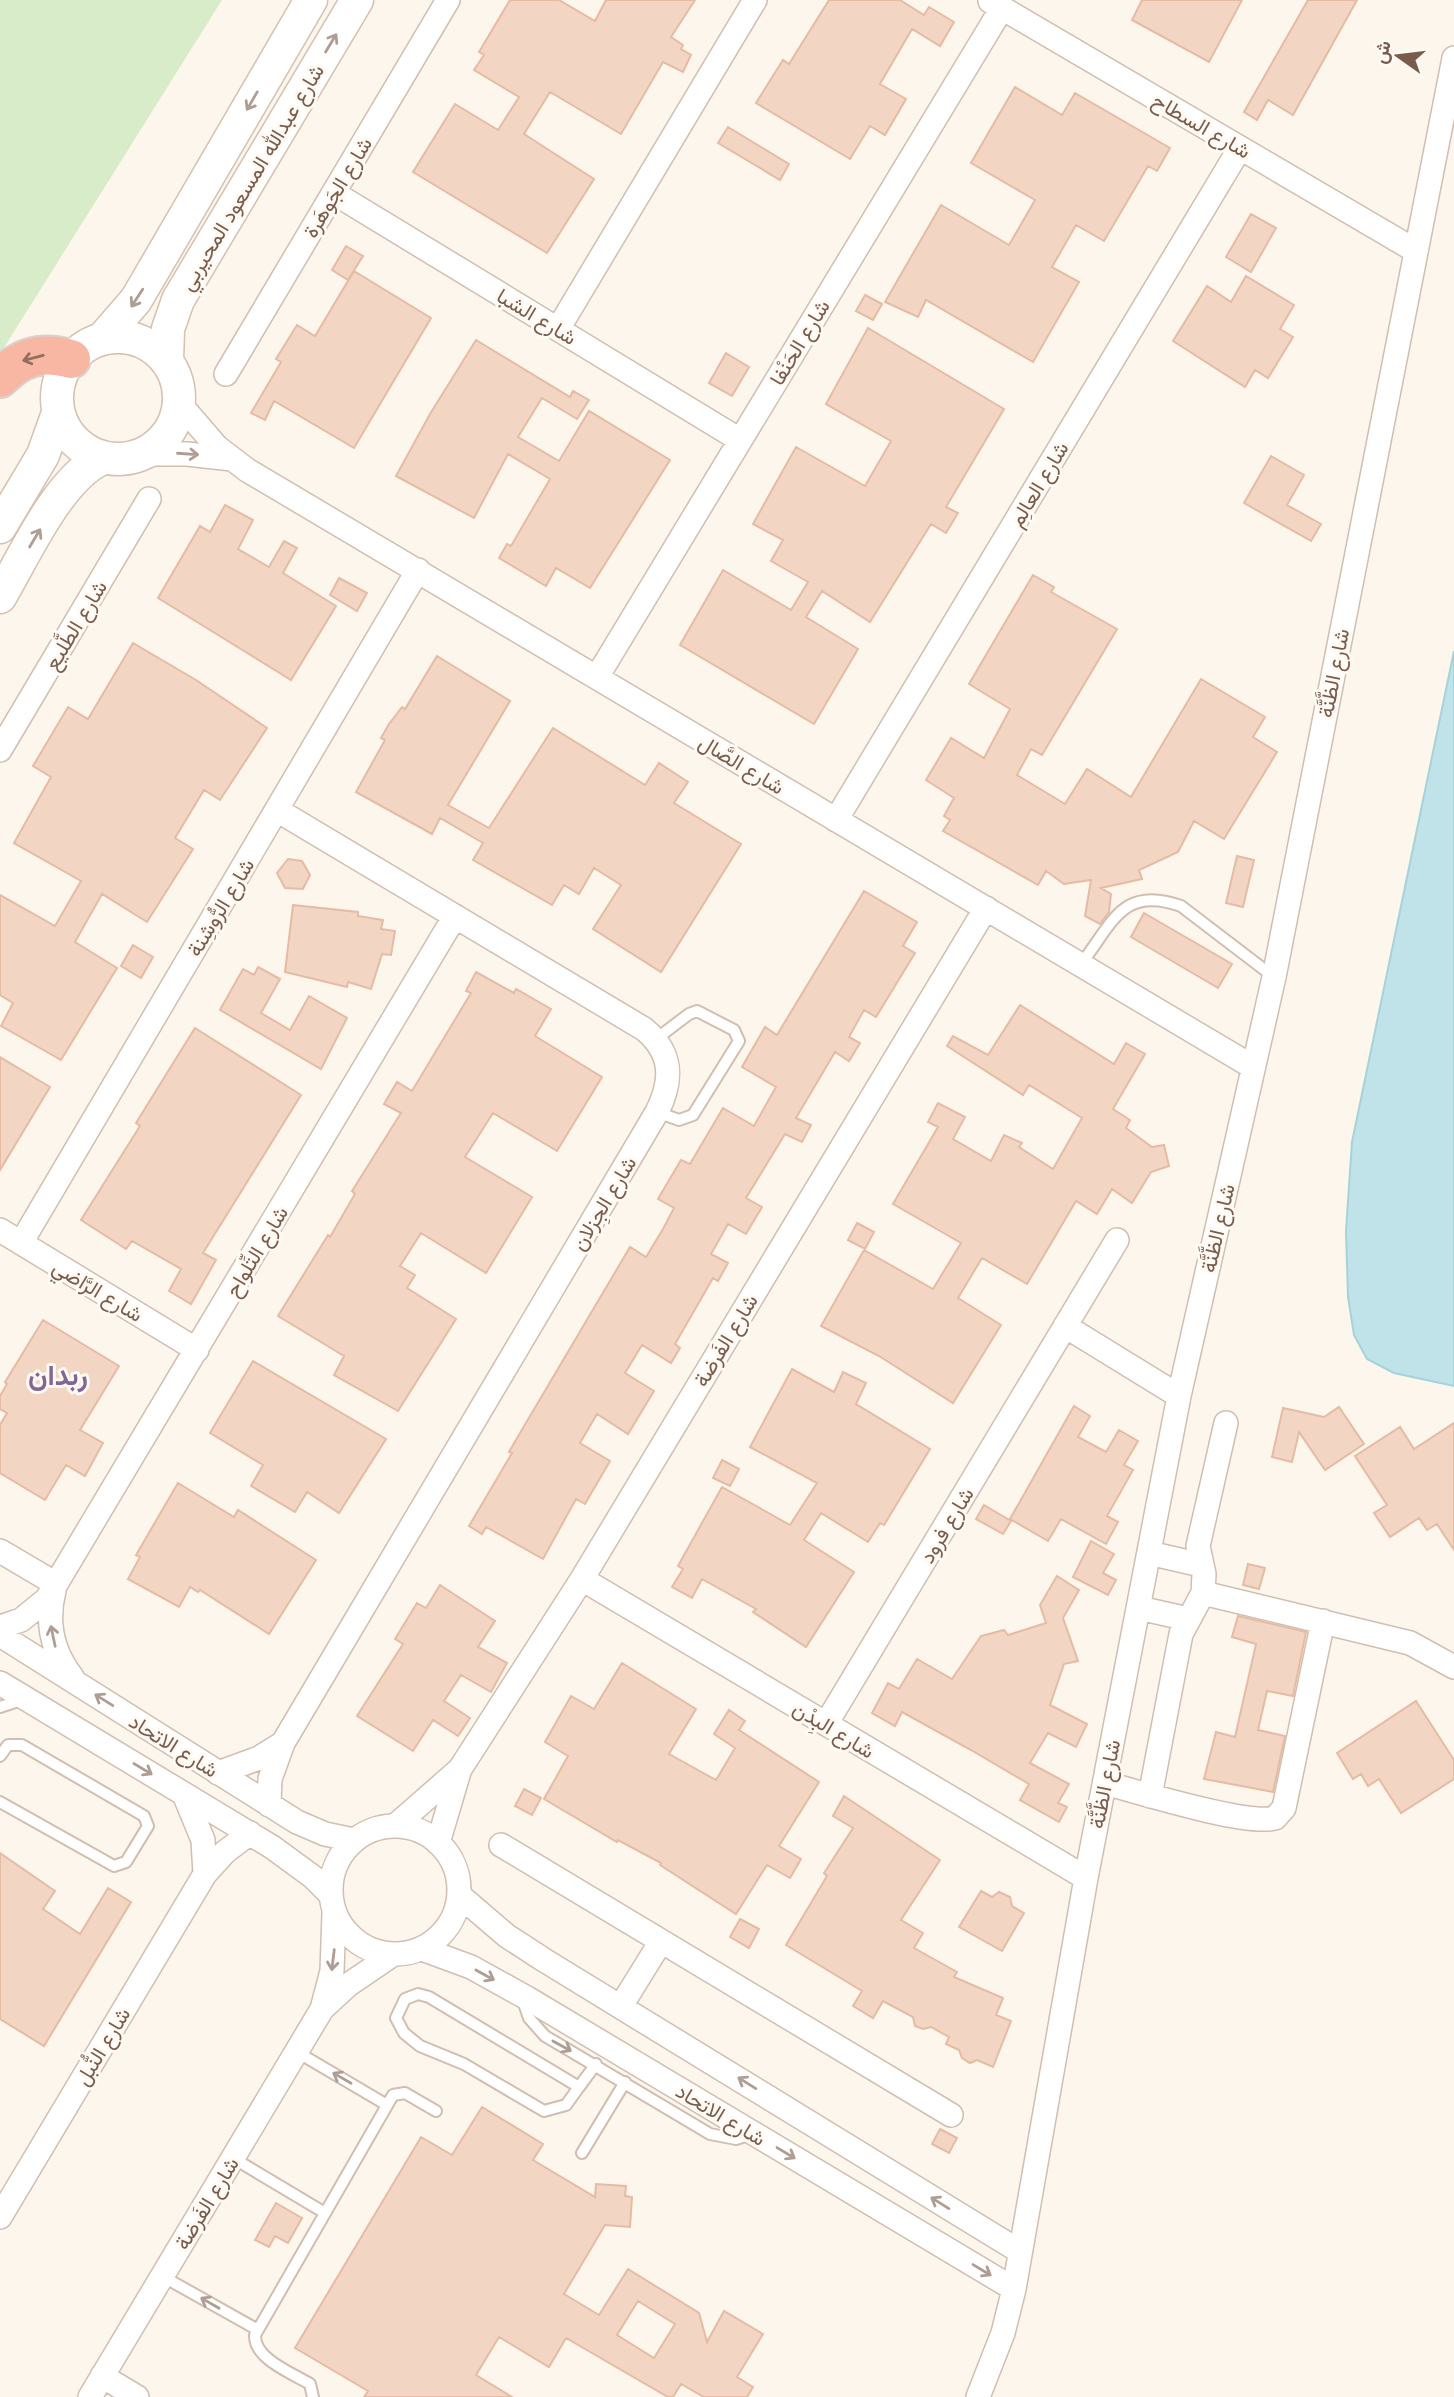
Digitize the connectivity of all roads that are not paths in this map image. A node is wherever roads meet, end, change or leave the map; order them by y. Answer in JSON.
{"nodes":[{"id":1,"x":311,"y":0,"type":"edge"},
{"id":2,"x":357,"y":0,"type":"edge"},
{"id":3,"x":448,"y":0,"type":"edge"},
{"id":4,"x":755,"y":0,"type":"edge"},
{"id":5,"x":995,"y":4,"type":"edge"},
{"id":6,"x":1454,"y":58,"type":"edge"},
{"id":7,"x":1240,"y":148,"type":"junction"},
{"id":8,"x":334,"y":193,"type":"junction"},
{"id":9,"x":1416,"y":251,"type":"junction"},
{"id":10,"x":558,"y":329,"type":"junction"},
{"id":11,"x":103,"y":338,"type":"junction"},
{"id":12,"x":71,"y":359,"type":"junction"},
{"id":13,"x":167,"y":362,"type":"junction"},
{"id":14,"x":226,"y":374,"type":"dead end"},
{"id":15,"x":0,"y":378,"type":"edge"},
{"id":16,"x":179,"y":403,"type":"junction"},
{"id":17,"x":58,"y":412,"type":"junction"},
{"id":18,"x":740,"y":440,"type":"junction"},
{"id":19,"x":143,"y":454,"type":"junction"},
{"id":20,"x":103,"y":457,"type":"junction"},
{"id":21,"x":232,"y":460,"type":"junction"},
{"id":22,"x":149,"y":499,"type":"dead end"},
{"id":23,"x":0,"y":527,"type":"edge"},
{"id":24,"x":418,"y":570,"type":"junction"},
{"id":25,"x":0,"y":597,"type":"edge"},
{"id":26,"x":597,"y":677,"type":"junction"},
{"id":27,"x":0,"y":750,"type":"edge"},
{"id":28,"x":277,"y":810,"type":"junction"},
{"id":29,"x":836,"y":820,"type":"junction"},
{"id":30,"x":986,"y":908,"type":"junction"},
{"id":31,"x":455,"y":916,"type":"junction"},
{"id":32,"x":1081,"y":964,"type":"junction"},
{"id":33,"x":1273,"y":976,"type":"junction"},
{"id":34,"x":656,"y":1039,"type":"junction"},
{"id":35,"x":1253,"y":1067,"type":"junction"},
{"id":36,"x":657,"y":1112,"type":"junction"},
{"id":37,"x":0,"y":1230,"type":"edge"},
{"id":38,"x":1117,"y":1240,"type":"dead end"},
{"id":39,"x":21,"y":1243,"type":"junction"},
{"id":40,"x":1065,"y":1326,"type":"junction"},
{"id":41,"x":197,"y":1350,"type":"junction"},
{"id":42,"x":1179,"y":1396,"type":"junction"},
{"id":43,"x":1226,"y":1423,"type":"dead end"},
{"id":44,"x":0,"y":1552,"type":"edge"},
{"id":45,"x":1149,"y":1553,"type":"junction"},
{"id":46,"x":1201,"y":1564,"type":"junction"},
{"id":47,"x":582,"y":1579,"type":"junction"},
{"id":48,"x":55,"y":1584,"type":"junction"},
{"id":49,"x":1203,"y":1593,"type":"junction"},
{"id":50,"x":1139,"y":1608,"type":"junction"},
{"id":51,"x":1188,"y":1619,"type":"junction"},
{"id":52,"x":1323,"y":1621,"type":"junction"},
{"id":53,"x":0,"y":1627,"type":"edge"},
{"id":54,"x":0,"y":1635,"type":"edge"},
{"id":55,"x":1454,"y":1667,"type":"edge"},
{"id":56,"x":0,"y":1683,"type":"edge"},
{"id":57,"x":76,"y":1683,"type":"junction"},
{"id":58,"x":26,"y":1699,"type":"junction"},
{"id":59,"x":0,"y":1707,"type":"edge"},
{"id":60,"x":827,"y":1724,"type":"junction"},
{"id":61,"x":283,"y":1743,"type":"junction"},
{"id":62,"x":0,"y":1756,"type":"edge"},
{"id":63,"x":460,"y":1769,"type":"junction"},
{"id":64,"x":218,"y":1773,"type":"junction"},
{"id":65,"x":1105,"y":1783,"type":"junction"},
{"id":66,"x":183,"y":1793,"type":"junction"},
{"id":67,"x":1150,"y":1796,"type":"junction"},
{"id":68,"x":0,"y":1802,"type":"edge"},
{"id":69,"x":269,"y":1805,"type":"junction"},
{"id":70,"x":395,"y":1826,"type":"junction"},
{"id":71,"x":250,"y":1833,"type":"junction"},
{"id":72,"x":354,"y":1840,"type":"junction"},
{"id":73,"x":438,"y":1843,"type":"junction"},
{"id":74,"x":501,"y":1845,"type":"dead end"},
{"id":75,"x":205,"y":1874,"type":"junction"},
{"id":76,"x":1086,"y":1878,"type":"junction"},
{"id":77,"x":459,"y":1895,"type":"junction"},
{"id":78,"x":333,"y":1903,"type":"junction"},
{"id":79,"x":660,"y":1942,"type":"junction"},
{"id":80,"x":422,"y":1949,"type":"junction"},
{"id":81,"x":392,"y":1955,"type":"junction"},
{"id":82,"x":522,"y":1995,"type":"junction"},
{"id":83,"x":621,"y":2006,"type":"junction"},
{"id":84,"x":322,"y":2010,"type":"junction"},
{"id":85,"x":297,"y":2052,"type":"junction"},
{"id":86,"x":596,"y":2064,"type":"junction"},
{"id":87,"x":625,"y":2082,"type":"junction"},
{"id":88,"x":579,"y":2087,"type":"junction"},
{"id":89,"x":387,"y":2105,"type":"junction"},
{"id":90,"x":436,"y":2111,"type":"dead end"},
{"id":91,"x":951,"y":2115,"type":"dead end"},
{"id":92,"x":753,"y":2133,"type":"junction"},
{"id":93,"x":582,"y":2153,"type":"dead end"},
{"id":94,"x":233,"y":2158,"type":"junction"},
{"id":95,"x":325,"y":2213,"type":"junction"},
{"id":96,"x":0,"y":2217,"type":"edge"},
{"id":97,"x":1019,"y":2251,"type":"junction"},
{"id":98,"x":162,"y":2276,"type":"junction"},
{"id":99,"x":1014,"y":2289,"type":"junction"},
{"id":100,"x":258,"y":2330,"type":"junction"},
{"id":101,"x":102,"y":2376,"type":"junction"},
{"id":102,"x":90,"y":2397,"type":"edge"},
{"id":103,"x":137,"y":2397,"type":"edge"},
{"id":104,"x":313,"y":2397,"type":"edge"},
{"id":105,"x":978,"y":2397,"type":"edge"}],
"edges":[{"from":1,"to":11,"type":"street","name":"شارع عبدالله المسعود المحيربي","one_way":true},
{"from":13,"to":2,"type":"street","name":"شارع عبدالله المسعود المحيربي","one_way":true},
{"from":3,"to":8,"type":"street","name":"شارع الجَوهَرة"},
{"from":4,"to":10,"type":"street"},
{"from":5,"to":7,"type":"street","name":"شارع السطاح"},
{"from":5,"to":18,"type":"street","name":"شارع الحَنْفا"},
{"from":6,"to":9,"type":"street","name":"شارع الظَّنَّة"},
{"from":7,"to":9,"type":"street","name":"شارع السطاح"},
{"from":7,"to":29,"type":"street","name":"شارع العالِم"},
{"from":8,"to":10,"type":"street","name":"شارع الشبا"},
{"from":8,"to":14,"type":"street","name":"شارع الجَوهَرة"},
{"from":9,"to":33,"type":"street","name":"شارع الظَّنَّة"},
{"from":10,"to":18,"type":"street","name":"شارع الشبا"},
{"from":11,"to":12,"type":"street"},
{"from":11,"to":13,"type":"street"},
{"from":12,"to":15,"type":"highway","one_way":true},
{"from":12,"to":17,"type":"street"},
{"from":13,"to":16,"type":"street"},
{"from":16,"to":19,"type":"street"},
{"from":16,"to":21,"type":"street","name":"شارع الصَّال"},
{"from":17,"to":20,"type":"street"},
{"from":17,"to":23,"type":"street"},
{"from":18,"to":26,"type":"street","name":"شارع الحَنْفا"},
{"from":19,"to":20,"type":"street"},
{"from":19,"to":21,"type":"street","name":"شارع الصَّال","one_way":true},
{"from":25,"to":20,"type":"street","one_way":true},
{"from":21,"to":24,"type":"street","name":"شارع الصَّال"},
{"from":22,"to":27,"type":"street","name":"شارع الطَّليع"},
{"from":24,"to":26,"type":"street","name":"شارع الصَّال"},
{"from":24,"to":28,"type":"street","name":"شارع الرُّوشِنة"},
{"from":26,"to":29,"type":"street","name":"شارع الصَّال"},
{"from":28,"to":31,"type":"street"},
{"from":28,"to":39,"type":"street","name":"شارع الرُّوشِنة"},
{"from":29,"to":30,"type":"street","name":"شارع الصَّال"},
{"from":30,"to":32,"type":"street","name":"شارع الصَّال"},
{"from":30,"to":47,"type":"street","name":"شارع الفَرضة"},
{"from":31,"to":34,"type":"street"},
{"from":31,"to":41,"type":"street","name":"شارع التِّلواح"},
{"from":32,"to":33,"type":"lane"},
{"from":32,"to":35,"type":"street","name":"شارع الصَّال"},
{"from":33,"to":35,"type":"street","name":"شارع الظَّنَّة"},
{"from":34,"to":36,"type":"street","name":"شارع الجِزلان"},
{"from":34,"to":36,"type":"lane"},
{"from":35,"to":42,"type":"street","name":"شارع الظَّنَّة"},
{"from":36,"to":61,"type":"street","name":"شارع الجِزلان"},
{"from":37,"to":39,"type":"street","name":"شارع الرَّاضي"},
{"from":38,"to":40,"type":"street","name":"شارع فرود"},
{"from":39,"to":41,"type":"street","name":"شارع الرَّاضي"},
{"from":40,"to":42,"type":"street"},
{"from":40,"to":60,"type":"street","name":"شارع فرود"},
{"from":41,"to":48,"type":"street","name":"شارع التِّلواح"},
{"from":42,"to":45,"type":"street","name":"شارع الظَّنَّة"},
{"from":43,"to":46,"type":"street"},
{"from":44,"to":48,"type":"street"},
{"from":45,"to":46,"type":"street"},
{"from":45,"to":50,"type":"street","name":"شارع الظَّنَّة"},
{"from":46,"to":49,"type":"street"},
{"from":47,"to":60,"type":"street","name":"شارع البِدْن"},
{"from":47,"to":63,"type":"street","name":"شارع الفَرضة"},
{"from":48,"to":53,"type":"street","name":"شارع التِّلواح"},
{"from":57,"to":48,"type":"street","name":"شارع التِّلواح","one_way":true},
{"from":49,"to":51,"type":"street"},
{"from":49,"to":52,"type":"street"},
{"from":50,"to":51,"type":"street"},
{"from":50,"to":65,"type":"street","name":"شارع الظَّنَّة"},
{"from":51,"to":67,"type":"street"},
{"from":52,"to":55,"type":"street"},
{"from":52,"to":67,"type":"street"},
{"from":54,"to":57,"type":"street","name":"شارع الاتحاد"},
{"from":56,"to":58,"type":"street","name":"شارع الاتحاد"},
{"from":64,"to":57,"type":"street","name":"شارع الاتحاد","one_way":true},
{"from":58,"to":59,"type":"lane"},
{"from":58,"to":66,"type":"street","name":"شارع الاتحاد","one_way":true},
{"from":60,"to":76,"type":"street","name":"شارع البِدْن"},
{"from":61,"to":64,"type":"street","name":"شارع الجِزلان"},
{"from":61,"to":69,"type":"street","name":"شارع الجِزلان"},
{"from":62,"to":68,"type":"lane"},
{"from":63,"to":70,"type":"street","name":"شارع الفَرضة"},
{"from":63,"to":73,"type":"street","name":"شارع الفَرضة"},
{"from":64,"to":69,"type":"street","name":"شارع الاتحاد"},
{"from":65,"to":67,"type":"street"},
{"from":65,"to":76,"type":"street","name":"شارع الظَّنَّة"},
{"from":66,"to":71,"type":"street","name":"شارع الاتحاد"},
{"from":66,"to":75,"type":"street"},
{"from":69,"to":72,"type":"street","name":"شارع الاتحاد"},
{"from":70,"to":72,"type":"street"},
{"from":70,"to":73,"type":"street"},
{"from":71,"to":75,"type":"street","name":"شارع النُّبل"},
{"from":71,"to":78,"type":"street","name":"شارع الاتحاد"},
{"from":72,"to":78,"type":"street"},
{"from":73,"to":77,"type":"street"},
{"from":74,"to":79,"type":"street"},
{"from":75,"to":96,"type":"street","name":"شارع النُّبل"},
{"from":76,"to":97,"type":"street","name":"شارع الظَّنَّة"},
{"from":77,"to":80,"type":"street"},
{"from":77,"to":83,"type":"street","name":"شارع الاتحاد"},
{"from":78,"to":81,"type":"street"},
{"from":78,"to":84,"type":"street","name":"شارع الفَرضة","one_way":true},
{"from":79,"to":83,"type":"street"},
{"from":79,"to":91,"type":"street"},
{"from":80,"to":81,"type":"street"},
{"from":80,"to":82,"type":"street","name":"شارع الاتحاد","one_way":true},
{"from":81,"to":84,"type":"street","name":"شارع الفَرضة"},
{"from":82,"to":86,"type":"lane","one_way":true},
{"from":82,"to":92,"type":"street","name":"شارع الاتحاد"},
{"from":97,"to":83,"type":"street","name":"شارع الاتحاد","one_way":true},
{"from":84,"to":85,"type":"street","name":"شارع الفَرضة"},
{"from":89,"to":85,"type":"lane","one_way":true},
{"from":85,"to":94,"type":"street","name":"شارع الفَرضة"},
{"from":86,"to":87,"type":"lane"},
{"from":86,"to":88,"type":"lane"},
{"from":87,"to":92,"type":"lane"},
{"from":87,"to":93,"type":"lane"},
{"from":88,"to":88,"type":"lane"},
{"from":89,"to":90,"type":"lane"},
{"from":89,"to":95,"type":"lane"},
{"from":92,"to":99,"type":"street","name":"شارع الاتحاد","one_way":true},
{"from":94,"to":95,"type":"lane"},
{"from":94,"to":98,"type":"street","name":"شارع الفَرضة"},
{"from":95,"to":100,"type":"lane"},
{"from":97,"to":99,"type":"street","name":"شارع الظَّنَّة"},
{"from":100,"to":98,"type":"lane","one_way":true},
{"from":98,"to":101,"type":"street","name":"شارع الفَرضة"},
{"from":99,"to":105,"type":"street","name":"شارع الظَّنَّة"},
{"from":100,"to":104,"type":"lane"},
{"from":101,"to":102,"type":"street","name":"شارع الفَرضة"},
{"from":101,"to":103,"type":"street"}]}
